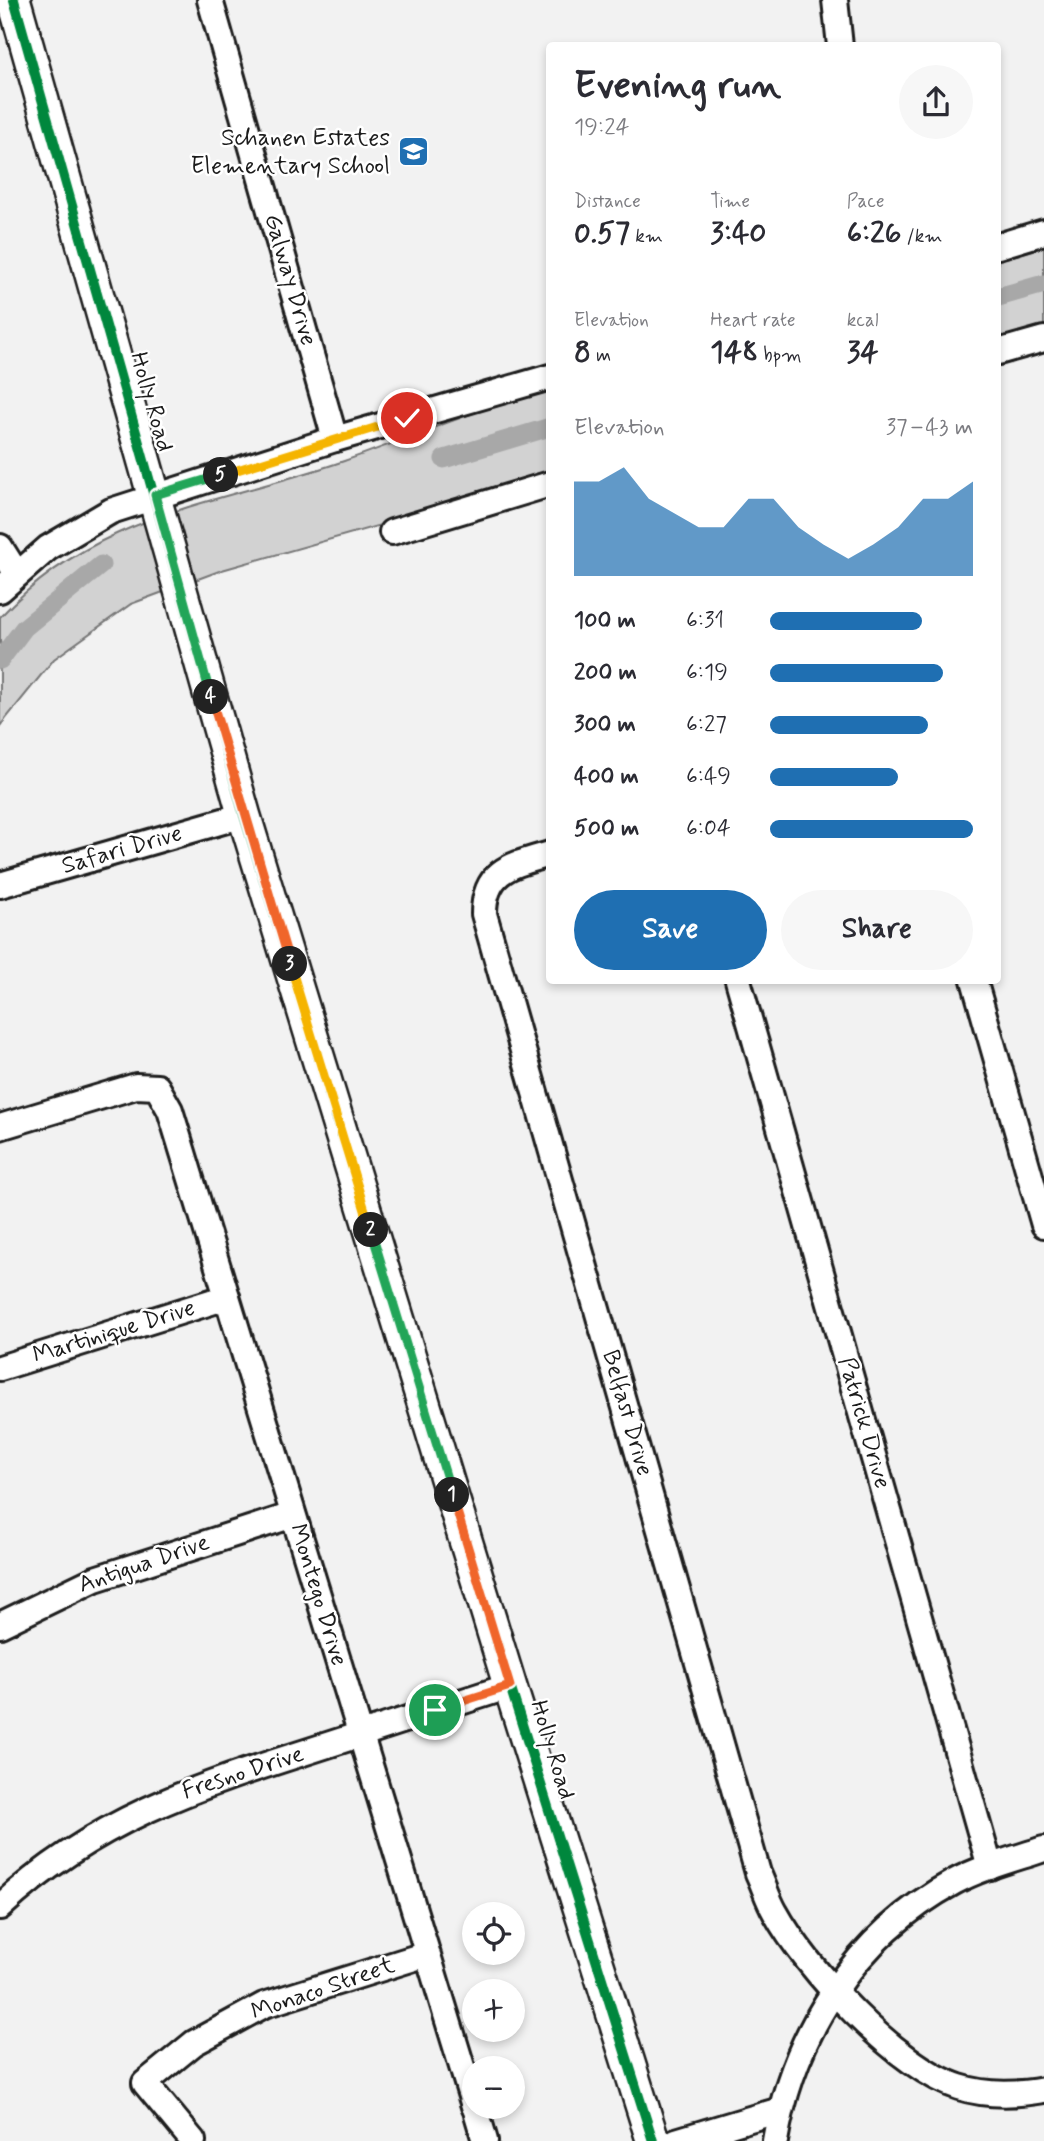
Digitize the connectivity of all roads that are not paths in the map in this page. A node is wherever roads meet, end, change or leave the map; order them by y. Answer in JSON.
{"nodes":[{"id":1,"x":14,"y":0,"type":"edge"},
{"id":2,"x":210,"y":0,"type":"edge"},
{"id":3,"x":835,"y":0,"type":"edge"},
{"id":4,"x":840,"y":42,"type":"edge"},
{"id":5,"x":1044,"y":232,"type":"edge"},
{"id":6,"x":1001,"y":245,"type":"edge"},
{"id":7,"x":1044,"y":339,"type":"edge"},
{"id":8,"x":1001,"y":351,"type":"edge"},
{"id":9,"x":546,"y":378,"type":"edge"},
{"id":10,"x":335,"y":439,"type":"junction"},
{"id":11,"x":546,"y":485,"type":"edge"},
{"id":12,"x":155,"y":495,"type":"junction"},
{"id":13,"x":392,"y":532,"type":"dead end"},
{"id":14,"x":0,"y":547,"type":"edge"},
{"id":15,"x":8,"y":582,"type":"edge"},
{"id":16,"x":244,"y":815,"type":"junction"},
{"id":17,"x":546,"y":855,"type":"edge"},
{"id":18,"x":0,"y":885,"type":"edge"},
{"id":19,"x":739,"y":984,"type":"edge"},
{"id":20,"x":975,"y":984,"type":"edge"},
{"id":21,"x":0,"y":1127,"type":"edge"},
{"id":22,"x":1044,"y":1225,"type":"edge"},
{"id":23,"x":227,"y":1297,"type":"junction"},
{"id":24,"x":0,"y":1368,"type":"edge"},
{"id":25,"x":293,"y":1515,"type":"junction"},
{"id":26,"x":0,"y":1625,"type":"edge"},
{"id":27,"x":510,"y":1686,"type":"junction"},
{"id":28,"x":360,"y":1735,"type":"junction"},
{"id":29,"x":1044,"y":1849,"type":"edge"},
{"id":30,"x":990,"y":1867,"type":"junction"},
{"id":31,"x":0,"y":1907,"type":"edge"},
{"id":32,"x":427,"y":1954,"type":"junction"},
{"id":33,"x":834,"y":1990,"type":"junction"},
{"id":34,"x":462,"y":2068,"type":"edge"},
{"id":35,"x":1044,"y":2090,"type":"edge"},
{"id":36,"x":780,"y":2110,"type":"junction"},
{"id":37,"x":478,"y":2119,"type":"edge"},
{"id":38,"x":193,"y":2141,"type":"edge"},
{"id":39,"x":485,"y":2141,"type":"edge"},
{"id":40,"x":653,"y":2141,"type":"edge"},
{"id":41,"x":676,"y":2141,"type":"edge"},
{"id":42,"x":775,"y":2141,"type":"edge"}],
"edges":[{"from":1,"to":12,"type":"main road","name":"Holly Road"},
{"from":2,"to":10,"type":"street","name":"Galway Drive"},
{"from":3,"to":4,"type":"street"},
{"from":5,"to":6,"type":"street"},
{"from":7,"to":8,"type":"street"},
{"from":9,"to":10,"type":"street"},
{"from":10,"to":12,"type":"street"},
{"from":11,"to":13,"type":"street"},
{"from":12,"to":15,"type":"street"},
{"from":12,"to":16,"type":"main road","name":"Holly Road"},
{"from":14,"to":15,"type":"street"},
{"from":16,"to":18,"type":"street","name":"Safari Drive"},
{"from":16,"to":27,"type":"main road","name":"Holly Road"},
{"from":17,"to":33,"type":"street","name":"Belfast Drive"},
{"from":19,"to":30,"type":"street","name":"Patrick Drive"},
{"from":20,"to":22,"type":"street"},
{"from":21,"to":23,"type":"street","name":"Montego Drive"},
{"from":23,"to":24,"type":"street","name":"Martinique Drive"},
{"from":23,"to":25,"type":"street","name":"Montego Drive"},
{"from":25,"to":26,"type":"street","name":"Antigua Drive"},
{"from":25,"to":28,"type":"street","name":"Montego Drive"},
{"from":27,"to":28,"type":"street","name":"Fresno Drive"},
{"from":27,"to":40,"type":"main road","name":"Holly Road"},
{"from":28,"to":31,"type":"street","name":"Fresno Drive"},
{"from":28,"to":32,"type":"street","name":"Montego Drive"},
{"from":29,"to":30,"type":"street"},
{"from":30,"to":33,"type":"street"},
{"from":32,"to":34,"type":"street","name":"Montego Drive"},
{"from":32,"to":38,"type":"street","name":"Monaco Street"},
{"from":33,"to":35,"type":"street","name":"Belfast Drive"},
{"from":33,"to":36,"type":"street"},
{"from":36,"to":41,"type":"street"},
{"from":36,"to":42,"type":"street"},
{"from":37,"to":39,"type":"street","name":"Montego Drive"}]}
